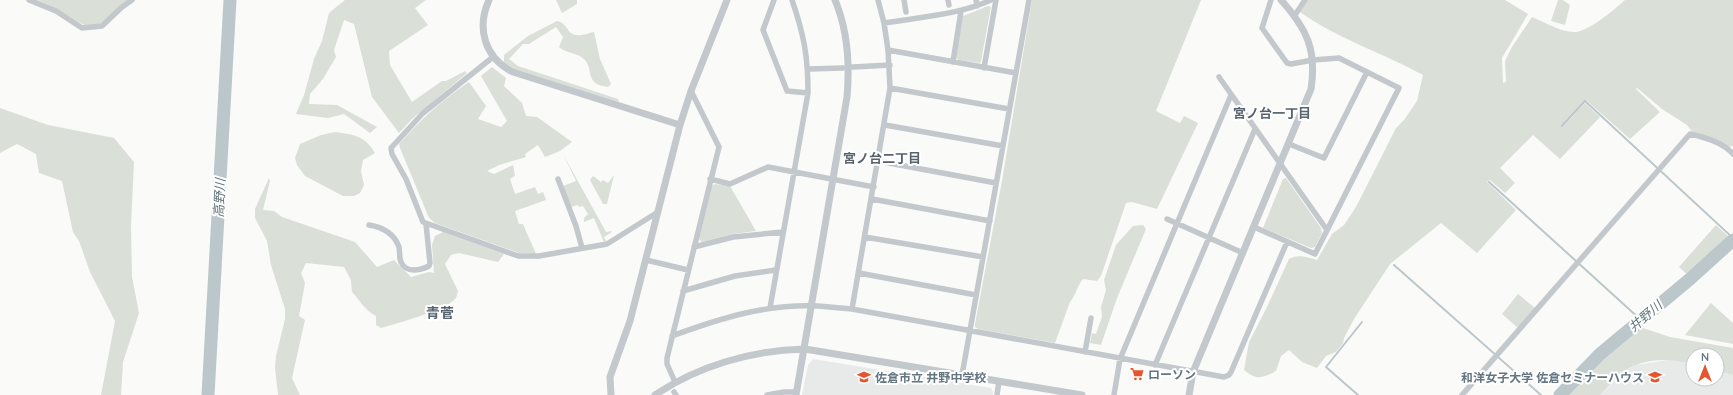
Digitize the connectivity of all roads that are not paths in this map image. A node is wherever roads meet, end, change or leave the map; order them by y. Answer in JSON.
{"nodes":[{"id":1,"x":29,"y":0,"type":"edge"},
{"id":2,"x":132,"y":0,"type":"edge"},
{"id":3,"x":489,"y":0,"type":"edge"},
{"id":4,"x":727,"y":0,"type":"edge"},
{"id":5,"x":774,"y":0,"type":"edge"},
{"id":6,"x":792,"y":0,"type":"edge"},
{"id":7,"x":835,"y":0,"type":"edge"},
{"id":8,"x":878,"y":0,"type":"edge"},
{"id":9,"x":904,"y":0,"type":"edge"},
{"id":10,"x":991,"y":0,"type":"edge"},
{"id":11,"x":996,"y":0,"type":"edge"},
{"id":12,"x":1029,"y":0,"type":"edge"},
{"id":13,"x":1271,"y":0,"type":"edge"},
{"id":14,"x":1281,"y":0,"type":"edge"},
{"id":15,"x":1305,"y":0,"type":"edge"},
{"id":16,"x":977,"y":3,"type":"edge"},
{"id":17,"x":961,"y":10,"type":"junction"},
{"id":18,"x":906,"y":12,"type":"dead end"},
{"id":19,"x":1295,"y":15,"type":"junction"},
{"id":20,"x":884,"y":23,"type":"junction"},
{"id":21,"x":888,"y":50,"type":"junction"},
{"id":22,"x":493,"y":57,"type":"junction"},
{"id":23,"x":1313,"y":60,"type":"junction"},
{"id":24,"x":953,"y":62,"type":"junction"},
{"id":25,"x":890,"y":66,"type":"junction"},
{"id":26,"x":853,"y":67,"type":"dead end"},
{"id":27,"x":808,"y":68,"type":"junction"},
{"id":28,"x":843,"y":68,"type":"dead end"},
{"id":29,"x":984,"y":68,"type":"junction"},
{"id":30,"x":1367,"y":72,"type":"junction"},
{"id":31,"x":1016,"y":73,"type":"junction"},
{"id":32,"x":1219,"y":77,"type":"dead end"},
{"id":33,"x":890,"y":88,"type":"junction"},
{"id":34,"x":691,"y":91,"type":"junction"},
{"id":35,"x":808,"y":93,"type":"junction"},
{"id":36,"x":1232,"y":95,"type":"junction"},
{"id":37,"x":1009,"y":109,"type":"junction"},
{"id":38,"x":680,"y":125,"type":"junction"},
{"id":39,"x":885,"y":125,"type":"junction"},
{"id":40,"x":1255,"y":129,"type":"junction"},
{"id":41,"x":1289,"y":144,"type":"junction"},
{"id":42,"x":1003,"y":146,"type":"junction"},
{"id":43,"x":1732,"y":152,"type":"edge"},
{"id":44,"x":878,"y":161,"type":"junction"},
{"id":45,"x":1281,"y":165,"type":"junction"},
{"id":46,"x":794,"y":172,"type":"junction"},
{"id":47,"x":558,"y":179,"type":"dead end"},
{"id":48,"x":710,"y":179,"type":"junction"},
{"id":49,"x":833,"y":180,"type":"junction"},
{"id":50,"x":996,"y":183,"type":"junction"},
{"id":51,"x":874,"y":187,"type":"junction"},
{"id":52,"x":872,"y":199,"type":"junction"},
{"id":53,"x":658,"y":212,"type":"junction"},
{"id":54,"x":1167,"y":219,"type":"dead end"},
{"id":55,"x":990,"y":221,"type":"junction"},
{"id":56,"x":426,"y":224,"type":"junction"},
{"id":57,"x":1177,"y":224,"type":"junction"},
{"id":58,"x":369,"y":225,"type":"dead end"},
{"id":59,"x":1254,"y":227,"type":"junction"},
{"id":60,"x":1327,"y":230,"type":"junction"},
{"id":61,"x":783,"y":232,"type":"junction"},
{"id":62,"x":865,"y":236,"type":"junction"},
{"id":63,"x":1209,"y":238,"type":"junction"},
{"id":64,"x":1287,"y":242,"type":"junction"},
{"id":65,"x":694,"y":247,"type":"junction"},
{"id":66,"x":582,"y":248,"type":"junction"},
{"id":67,"x":1243,"y":253,"type":"junction"},
{"id":68,"x":983,"y":257,"type":"junction"},
{"id":69,"x":646,"y":260,"type":"junction"},
{"id":70,"x":688,"y":270,"type":"junction"},
{"id":71,"x":776,"y":270,"type":"junction"},
{"id":72,"x":859,"y":272,"type":"junction"},
{"id":73,"x":683,"y":291,"type":"junction"},
{"id":74,"x":976,"y":294,"type":"junction"},
{"id":75,"x":812,"y":306,"type":"junction"},
{"id":76,"x":770,"y":308,"type":"junction"},
{"id":77,"x":852,"y":310,"type":"junction"},
{"id":78,"x":1091,"y":318,"type":"dead end"},
{"id":79,"x":970,"y":331,"type":"junction"},
{"id":80,"x":672,"y":336,"type":"junction"},
{"id":81,"x":804,"y":349,"type":"junction"},
{"id":82,"x":1085,"y":352,"type":"junction"},
{"id":83,"x":1120,"y":358,"type":"junction"},
{"id":84,"x":1155,"y":365,"type":"junction"},
{"id":85,"x":1193,"y":372,"type":"junction"},
{"id":86,"x":962,"y":375,"type":"junction"},
{"id":87,"x":999,"y":381,"type":"junction"},
{"id":88,"x":675,"y":382,"type":"junction"},
{"id":89,"x":796,"y":393,"type":"edge"},
{"id":90,"x":611,"y":395,"type":"edge"},
{"id":91,"x":655,"y":395,"type":"edge"},
{"id":92,"x":767,"y":395,"type":"edge"},
{"id":93,"x":997,"y":395,"type":"edge"},
{"id":94,"x":1082,"y":395,"type":"edge"},
{"id":95,"x":1114,"y":395,"type":"edge"},
{"id":96,"x":1189,"y":395,"type":"edge"},
{"id":97,"x":1462,"y":395,"type":"edge"}],
"edges":[{"from":1,"to":2,"type":"street"},
{"from":3,"to":22,"type":"street"},
{"from":4,"to":34,"type":"street"},
{"from":5,"to":35,"type":"street"},
{"from":6,"to":27,"type":"street"},
{"from":7,"to":49,"type":"street"},
{"from":8,"to":20,"type":"street"},
{"from":9,"to":18,"type":"street"},
{"from":10,"to":16,"type":"street"},
{"from":11,"to":29,"type":"street"},
{"from":12,"to":31,"type":"street"},
{"from":13,"to":23,"type":"street"},
{"from":14,"to":19,"type":"street"},
{"from":15,"to":19,"type":"street"},
{"from":16,"to":17,"type":"street"},
{"from":17,"to":20,"type":"street"},
{"from":17,"to":24,"type":"street"},
{"from":19,"to":23,"type":"street"},
{"from":20,"to":21,"type":"street"},
{"from":21,"to":24,"type":"street"},
{"from":21,"to":25,"type":"street"},
{"from":22,"to":38,"type":"street"},
{"from":22,"to":56,"type":"street"},
{"from":23,"to":30,"type":"street"},
{"from":23,"to":41,"type":"street"},
{"from":24,"to":29,"type":"street"},
{"from":25,"to":26,"type":"street"},
{"from":25,"to":33,"type":"street"},
{"from":27,"to":28,"type":"street"},
{"from":27,"to":35,"type":"street"},
{"from":29,"to":31,"type":"street"},
{"from":30,"to":41,"type":"street"},
{"from":30,"to":60,"type":"street"},
{"from":31,"to":37,"type":"street"},
{"from":32,"to":36,"type":"street"},
{"from":33,"to":37,"type":"street"},
{"from":33,"to":39,"type":"street"},
{"from":34,"to":38,"type":"street"},
{"from":34,"to":48,"type":"street"},
{"from":35,"to":46,"type":"street"},
{"from":36,"to":40,"type":"street"},
{"from":36,"to":57,"type":"street"},
{"from":37,"to":42,"type":"street"},
{"from":38,"to":53,"type":"street"},
{"from":39,"to":42,"type":"street"},
{"from":39,"to":44,"type":"street"},
{"from":40,"to":45,"type":"street"},
{"from":40,"to":63,"type":"street"},
{"from":41,"to":45,"type":"street"},
{"from":42,"to":50,"type":"street"},
{"from":43,"to":97,"type":"street"},
{"from":44,"to":50,"type":"street"},
{"from":44,"to":51,"type":"street"},
{"from":45,"to":59,"type":"street"},
{"from":45,"to":60,"type":"street"},
{"from":46,"to":48,"type":"street"},
{"from":46,"to":49,"type":"street"},
{"from":46,"to":61,"type":"street"},
{"from":47,"to":66,"type":"street"},
{"from":48,"to":65,"type":"street"},
{"from":49,"to":51,"type":"street"},
{"from":49,"to":75,"type":"street"},
{"from":50,"to":55,"type":"street"},
{"from":51,"to":52,"type":"street"},
{"from":52,"to":55,"type":"street"},
{"from":52,"to":62,"type":"street"},
{"from":53,"to":66,"type":"street"},
{"from":53,"to":69,"type":"street"},
{"from":54,"to":57,"type":"street"},
{"from":55,"to":68,"type":"street"},
{"from":56,"to":58,"type":"street"},
{"from":56,"to":66,"type":"street"},
{"from":57,"to":63,"type":"street"},
{"from":57,"to":83,"type":"street"},
{"from":59,"to":64,"type":"street"},
{"from":59,"to":67,"type":"street"},
{"from":60,"to":64,"type":"street"},
{"from":61,"to":65,"type":"street"},
{"from":61,"to":71,"type":"street"},
{"from":62,"to":68,"type":"street"},
{"from":62,"to":72,"type":"street"},
{"from":63,"to":67,"type":"street"},
{"from":63,"to":84,"type":"street"},
{"from":64,"to":85,"type":"street"},
{"from":65,"to":70,"type":"street"},
{"from":67,"to":85,"type":"street"},
{"from":68,"to":74,"type":"street"},
{"from":69,"to":70,"type":"street"},
{"from":69,"to":90,"type":"street"},
{"from":70,"to":73,"type":"street"},
{"from":71,"to":73,"type":"street"},
{"from":71,"to":76,"type":"street"},
{"from":72,"to":74,"type":"street"},
{"from":72,"to":77,"type":"street"},
{"from":73,"to":80,"type":"street"},
{"from":74,"to":79,"type":"street"},
{"from":75,"to":76,"type":"street"},
{"from":75,"to":77,"type":"street"},
{"from":75,"to":81,"type":"street"},
{"from":76,"to":80,"type":"street"},
{"from":77,"to":79,"type":"street"},
{"from":78,"to":82,"type":"street"},
{"from":79,"to":82,"type":"street"},
{"from":79,"to":86,"type":"street"},
{"from":80,"to":88,"type":"street"},
{"from":81,"to":86,"type":"street"},
{"from":81,"to":88,"type":"street"},
{"from":81,"to":89,"type":"street"},
{"from":82,"to":83,"type":"street"},
{"from":83,"to":84,"type":"street"},
{"from":83,"to":95,"type":"street"},
{"from":84,"to":85,"type":"street"},
{"from":85,"to":96,"type":"street"},
{"from":86,"to":87,"type":"street"},
{"from":87,"to":93,"type":"street"},
{"from":87,"to":94,"type":"street"},
{"from":88,"to":91,"type":"street"},
{"from":89,"to":92,"type":"street"}]}
